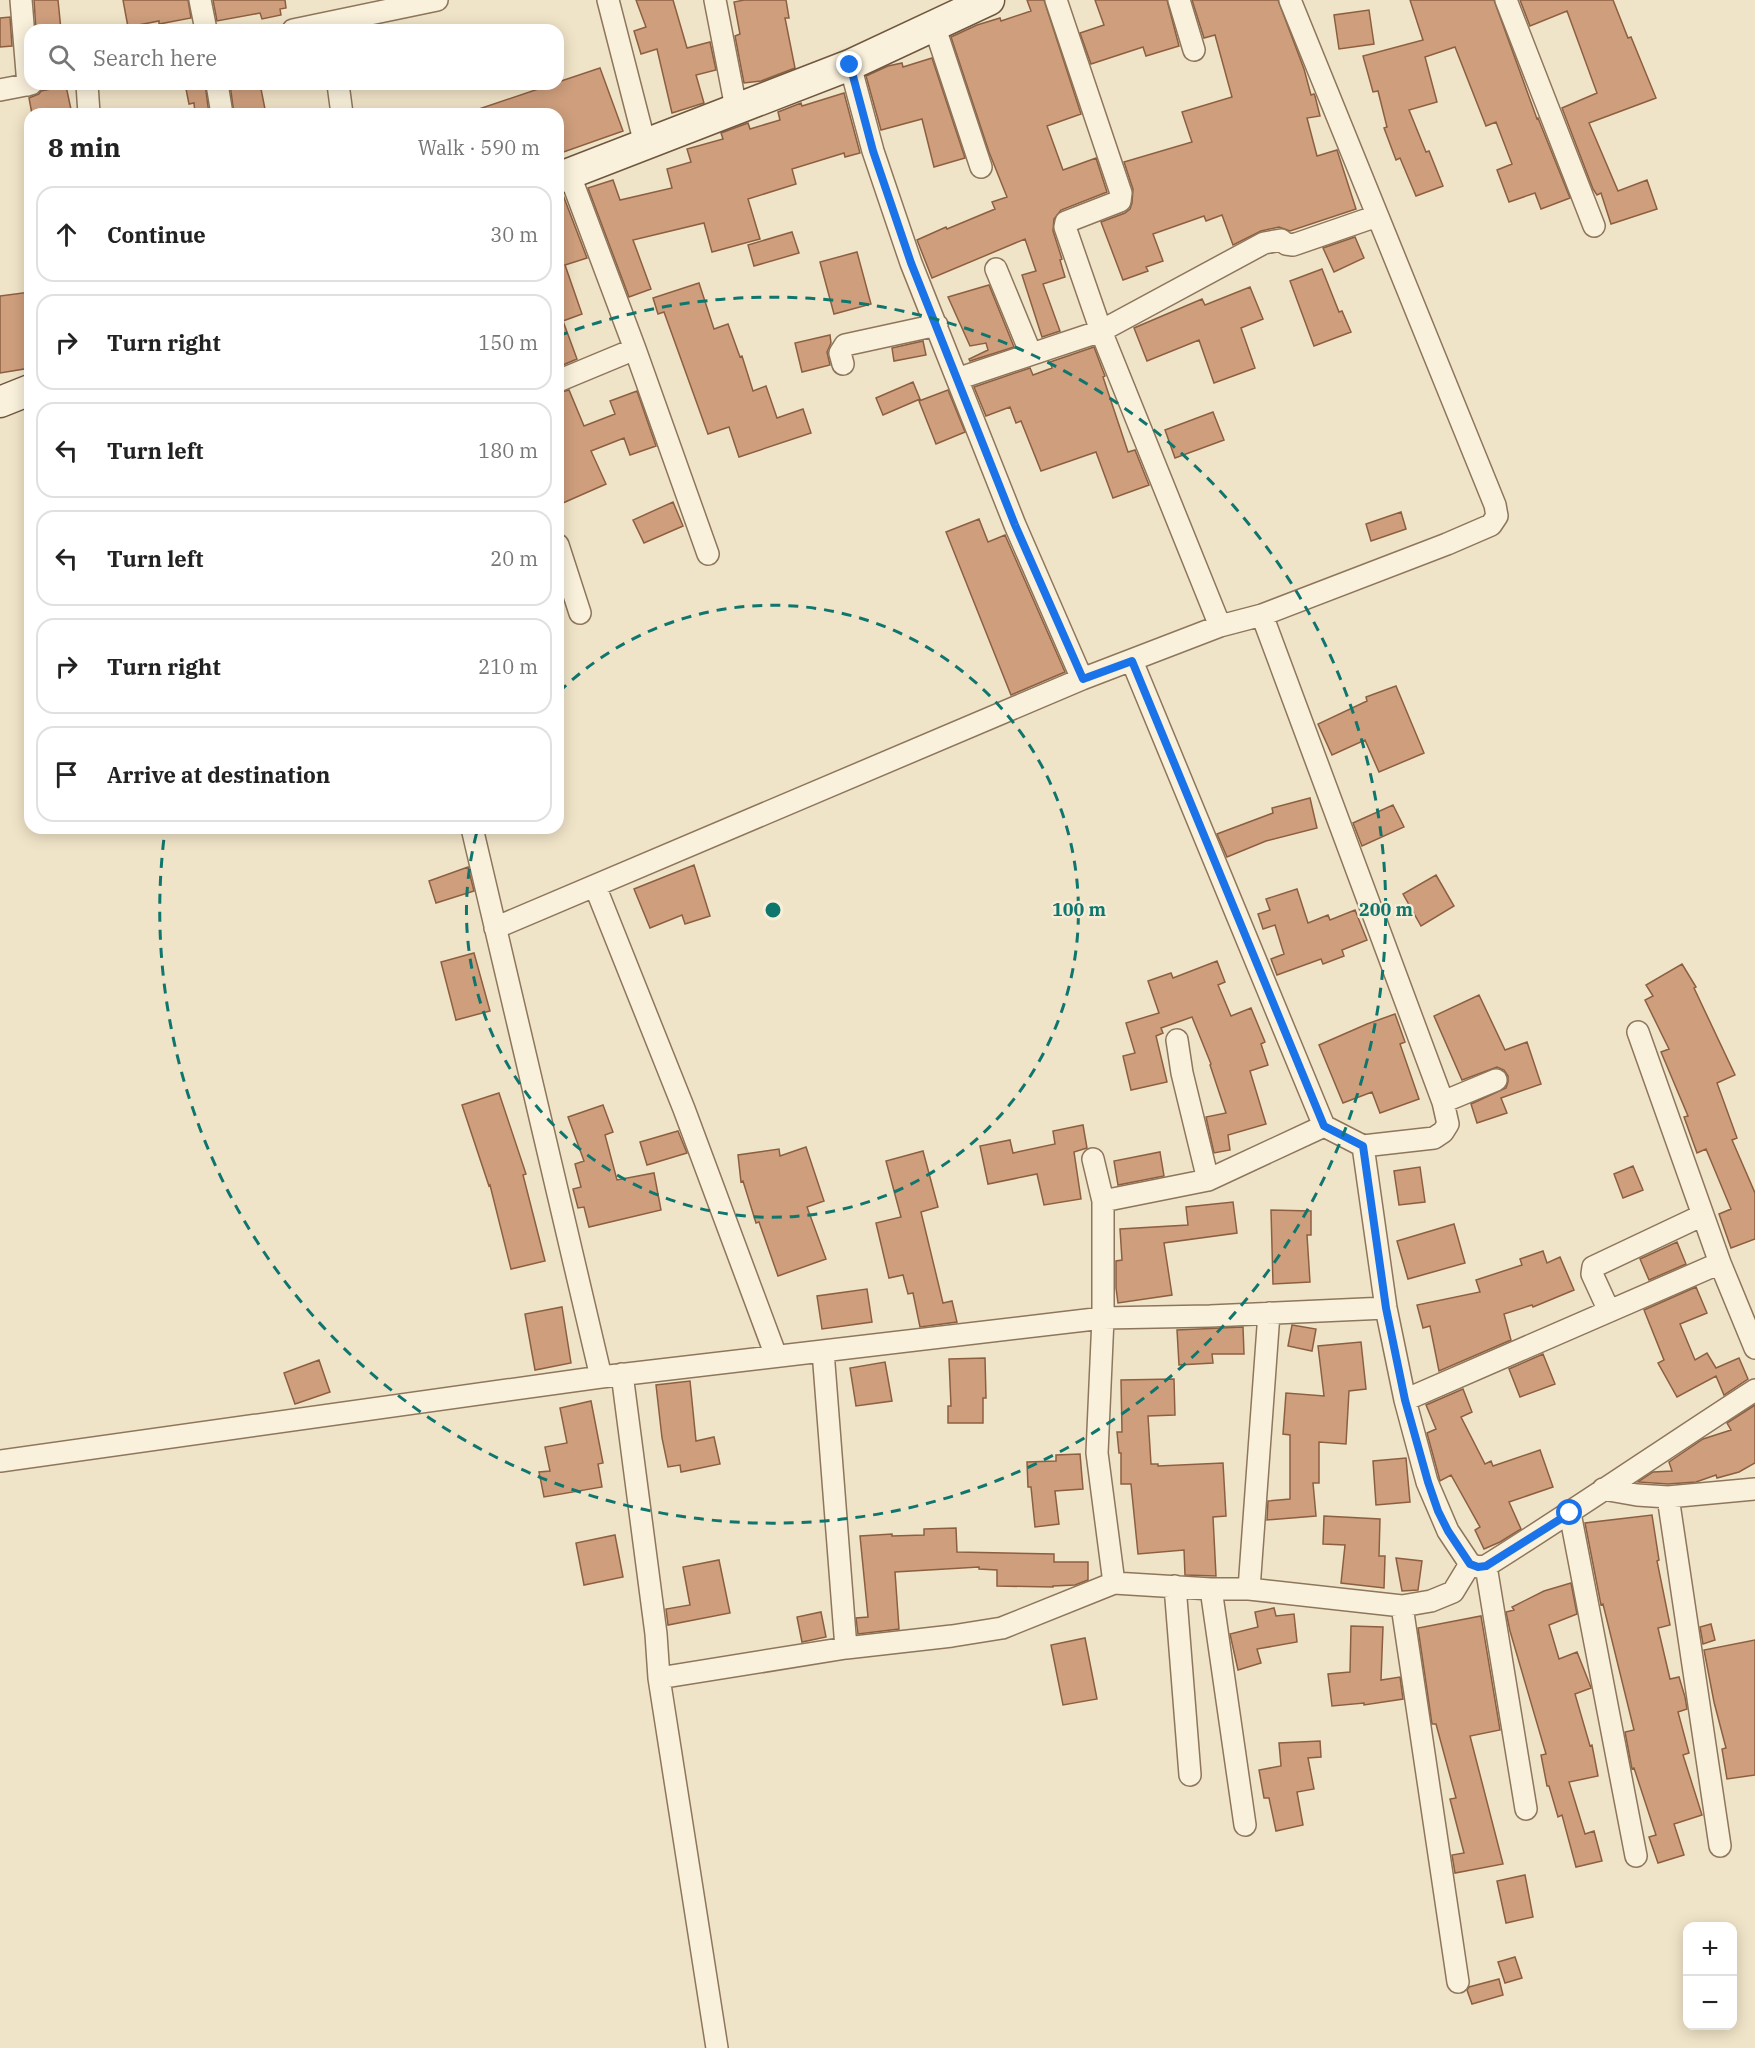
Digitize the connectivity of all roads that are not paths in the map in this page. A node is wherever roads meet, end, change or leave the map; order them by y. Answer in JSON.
{"nodes":[{"id":1,"x":21,"y":0,"type":"edge"},
{"id":2,"x":200,"y":0,"type":"edge"},
{"id":3,"x":437,"y":0,"type":"edge"},
{"id":4,"x":608,"y":0,"type":"edge"},
{"id":5,"x":715,"y":0,"type":"edge"},
{"id":6,"x":989,"y":0,"type":"edge"},
{"id":7,"x":1056,"y":0,"type":"edge"},
{"id":8,"x":1179,"y":0,"type":"edge"},
{"id":9,"x":1290,"y":0,"type":"edge"},
{"id":10,"x":1506,"y":0,"type":"edge"},
{"id":11,"x":205,"y":24,"type":"edge"},
{"id":12,"x":340,"y":24,"type":"edge"},
{"id":13,"x":934,"y":25,"type":"junction"},
{"id":14,"x":24,"y":32,"type":"edge"},
{"id":15,"x":1194,"y":50,"type":"dead end"},
{"id":16,"x":850,"y":65,"type":"junction"},
{"id":17,"x":24,"y":85,"type":"edge"},
{"id":18,"x":0,"y":90,"type":"edge"},
{"id":19,"x":87,"y":90,"type":"edge"},
{"id":20,"x":218,"y":90,"type":"edge"},
{"id":21,"x":339,"y":90,"type":"edge"},
{"id":22,"x":89,"y":108,"type":"edge"},
{"id":23,"x":221,"y":108,"type":"edge"},
{"id":24,"x":341,"y":108,"type":"edge"},
{"id":25,"x":736,"y":108,"type":"junction"},
{"id":26,"x":645,"y":144,"type":"junction"},
{"id":27,"x":981,"y":167,"type":"dead end"},
{"id":28,"x":564,"y":175,"type":"edge"},
{"id":29,"x":1377,"y":216,"type":"junction"},
{"id":30,"x":1594,"y":226,"type":"dead end"},
{"id":31,"x":996,"y":269,"type":"dead end"},
{"id":32,"x":937,"y":325,"type":"junction"},
{"id":33,"x":1101,"y":332,"type":"junction"},
{"id":34,"x":635,"y":349,"type":"junction"},
{"id":35,"x":1031,"y":354,"type":"junction"},
{"id":36,"x":843,"y":364,"type":"dead end"},
{"id":37,"x":564,"y":379,"type":"edge"},
{"id":38,"x":957,"y":379,"type":"junction"},
{"id":39,"x":24,"y":392,"type":"edge"},
{"id":40,"x":0,"y":402,"type":"edge"},
{"id":41,"x":708,"y":554,"type":"dead end"},
{"id":42,"x":564,"y":564,"type":"edge"},
{"id":43,"x":580,"y":613,"type":"dead end"},
{"id":44,"x":1262,"y":615,"type":"junction"},
{"id":45,"x":1220,"y":626,"type":"junction"},
{"id":46,"x":1132,"y":661,"type":"junction"},
{"id":47,"x":1083,"y":679,"type":"junction"},
{"id":48,"x":473,"y":834,"type":"edge"},
{"id":49,"x":595,"y":886,"type":"junction"},
{"id":50,"x":495,"y":928,"type":"junction"},
{"id":51,"x":1638,"y":1032,"type":"dead end"},
{"id":52,"x":1177,"y":1040,"type":"dead end"},
{"id":53,"x":1496,"y":1080,"type":"dead end"},
{"id":54,"x":1443,"y":1102,"type":"junction"},
{"id":55,"x":1324,"y":1126,"type":"junction"},
{"id":56,"x":1363,"y":1146,"type":"junction"},
{"id":57,"x":1093,"y":1159,"type":"dead end"},
{"id":58,"x":1208,"y":1180,"type":"junction"},
{"id":59,"x":1103,"y":1201,"type":"junction"},
{"id":60,"x":1703,"y":1215,"type":"junction"},
{"id":61,"x":1720,"y":1263,"type":"junction"},
{"id":62,"x":1386,"y":1308,"type":"junction"},
{"id":63,"x":1609,"y":1311,"type":"junction"},
{"id":64,"x":1269,"y":1313,"type":"junction"},
{"id":65,"x":1103,"y":1318,"type":"junction"},
{"id":66,"x":1755,"y":1348,"type":"edge"},
{"id":67,"x":823,"y":1351,"type":"junction"},
{"id":68,"x":776,"y":1356,"type":"junction"},
{"id":69,"x":622,"y":1374,"type":"junction"},
{"id":70,"x":601,"y":1377,"type":"junction"},
{"id":71,"x":1755,"y":1390,"type":"edge"},
{"id":72,"x":1405,"y":1400,"type":"junction"},
{"id":73,"x":0,"y":1461,"type":"edge"},
{"id":74,"x":1603,"y":1489,"type":"junction"},
{"id":75,"x":1755,"y":1489,"type":"edge"},
{"id":76,"x":1668,"y":1497,"type":"junction"},
{"id":77,"x":1570,"y":1513,"type":"junction"},
{"id":78,"x":1478,"y":1565,"type":"junction"},
{"id":79,"x":1114,"y":1583,"type":"junction"},
{"id":80,"x":1175,"y":1586,"type":"junction"},
{"id":81,"x":1211,"y":1589,"type":"junction"},
{"id":82,"x":1249,"y":1589,"type":"junction"},
{"id":83,"x":1402,"y":1606,"type":"junction"},
{"id":84,"x":846,"y":1648,"type":"junction"},
{"id":85,"x":659,"y":1678,"type":"junction"},
{"id":86,"x":1190,"y":1775,"type":"dead end"},
{"id":87,"x":1526,"y":1809,"type":"dead end"},
{"id":88,"x":1245,"y":1825,"type":"dead end"},
{"id":89,"x":1720,"y":1845,"type":"dead end"},
{"id":90,"x":1636,"y":1856,"type":"dead end"},
{"id":91,"x":1458,"y":1982,"type":"dead end"},
{"id":92,"x":717,"y":2048,"type":"edge"}],
"edges":[{"from":1,"to":14,"type":"street"},
{"from":2,"to":11,"type":"street"},
{"from":3,"to":12,"type":"street"},
{"from":4,"to":26,"type":"street"},
{"from":5,"to":25,"type":"street"},
{"from":6,"to":13,"type":"street"},
{"from":7,"to":33,"type":"street"},
{"from":8,"to":15,"type":"street"},
{"from":9,"to":29,"type":"street"},
{"from":10,"to":30,"type":"street"},
{"from":13,"to":16,"type":"street"},
{"from":13,"to":27,"type":"street"},
{"from":16,"to":25,"type":"street"},
{"from":16,"to":32,"type":"street"},
{"from":17,"to":18,"type":"street"},
{"from":19,"to":22,"type":"street"},
{"from":20,"to":23,"type":"street"},
{"from":21,"to":24,"type":"street"},
{"from":25,"to":26,"type":"street"},
{"from":26,"to":28,"type":"street"},
{"from":28,"to":34,"type":"street"},
{"from":29,"to":33,"type":"street"},
{"from":29,"to":44,"type":"street"},
{"from":31,"to":35,"type":"street"},
{"from":32,"to":36,"type":"street"},
{"from":32,"to":38,"type":"street"},
{"from":33,"to":35,"type":"street"},
{"from":33,"to":45,"type":"street"},
{"from":34,"to":37,"type":"street"},
{"from":34,"to":41,"type":"street"},
{"from":35,"to":38,"type":"street"},
{"from":38,"to":47,"type":"street"},
{"from":39,"to":40,"type":"street"},
{"from":42,"to":43,"type":"street"},
{"from":44,"to":45,"type":"street"},
{"from":44,"to":54,"type":"street"},
{"from":45,"to":46,"type":"street"},
{"from":46,"to":47,"type":"street"},
{"from":46,"to":55,"type":"street"},
{"from":47,"to":49,"type":"street"},
{"from":48,"to":50,"type":"street"},
{"from":49,"to":50,"type":"street"},
{"from":49,"to":68,"type":"street"},
{"from":50,"to":70,"type":"street"},
{"from":51,"to":60,"type":"street"},
{"from":52,"to":58,"type":"street"},
{"from":53,"to":54,"type":"street"},
{"from":54,"to":56,"type":"street"},
{"from":55,"to":56,"type":"street"},
{"from":55,"to":58,"type":"street"},
{"from":56,"to":62,"type":"street"},
{"from":57,"to":59,"type":"street"},
{"from":58,"to":59,"type":"street"},
{"from":59,"to":65,"type":"street"},
{"from":60,"to":61,"type":"street"},
{"from":60,"to":63,"type":"street"},
{"from":61,"to":63,"type":"street"},
{"from":61,"to":66,"type":"street"},
{"from":62,"to":64,"type":"street"},
{"from":62,"to":72,"type":"street"},
{"from":63,"to":72,"type":"street"},
{"from":64,"to":65,"type":"street"},
{"from":64,"to":82,"type":"street"},
{"from":65,"to":67,"type":"street"},
{"from":65,"to":79,"type":"street"},
{"from":67,"to":68,"type":"street"},
{"from":67,"to":84,"type":"street"},
{"from":68,"to":69,"type":"street"},
{"from":69,"to":70,"type":"street"},
{"from":69,"to":85,"type":"street"},
{"from":70,"to":73,"type":"street"},
{"from":71,"to":74,"type":"street"},
{"from":72,"to":78,"type":"street"},
{"from":74,"to":76,"type":"street"},
{"from":74,"to":77,"type":"street"},
{"from":75,"to":76,"type":"street"},
{"from":76,"to":89,"type":"street"},
{"from":77,"to":78,"type":"street"},
{"from":77,"to":90,"type":"street"},
{"from":78,"to":83,"type":"street"},
{"from":78,"to":87,"type":"street"},
{"from":79,"to":80,"type":"street"},
{"from":79,"to":84,"type":"street"},
{"from":80,"to":81,"type":"street"},
{"from":80,"to":86,"type":"street"},
{"from":81,"to":82,"type":"street"},
{"from":81,"to":88,"type":"street"},
{"from":82,"to":83,"type":"street"},
{"from":83,"to":91,"type":"street"},
{"from":84,"to":85,"type":"street"},
{"from":85,"to":92,"type":"street"}]}
